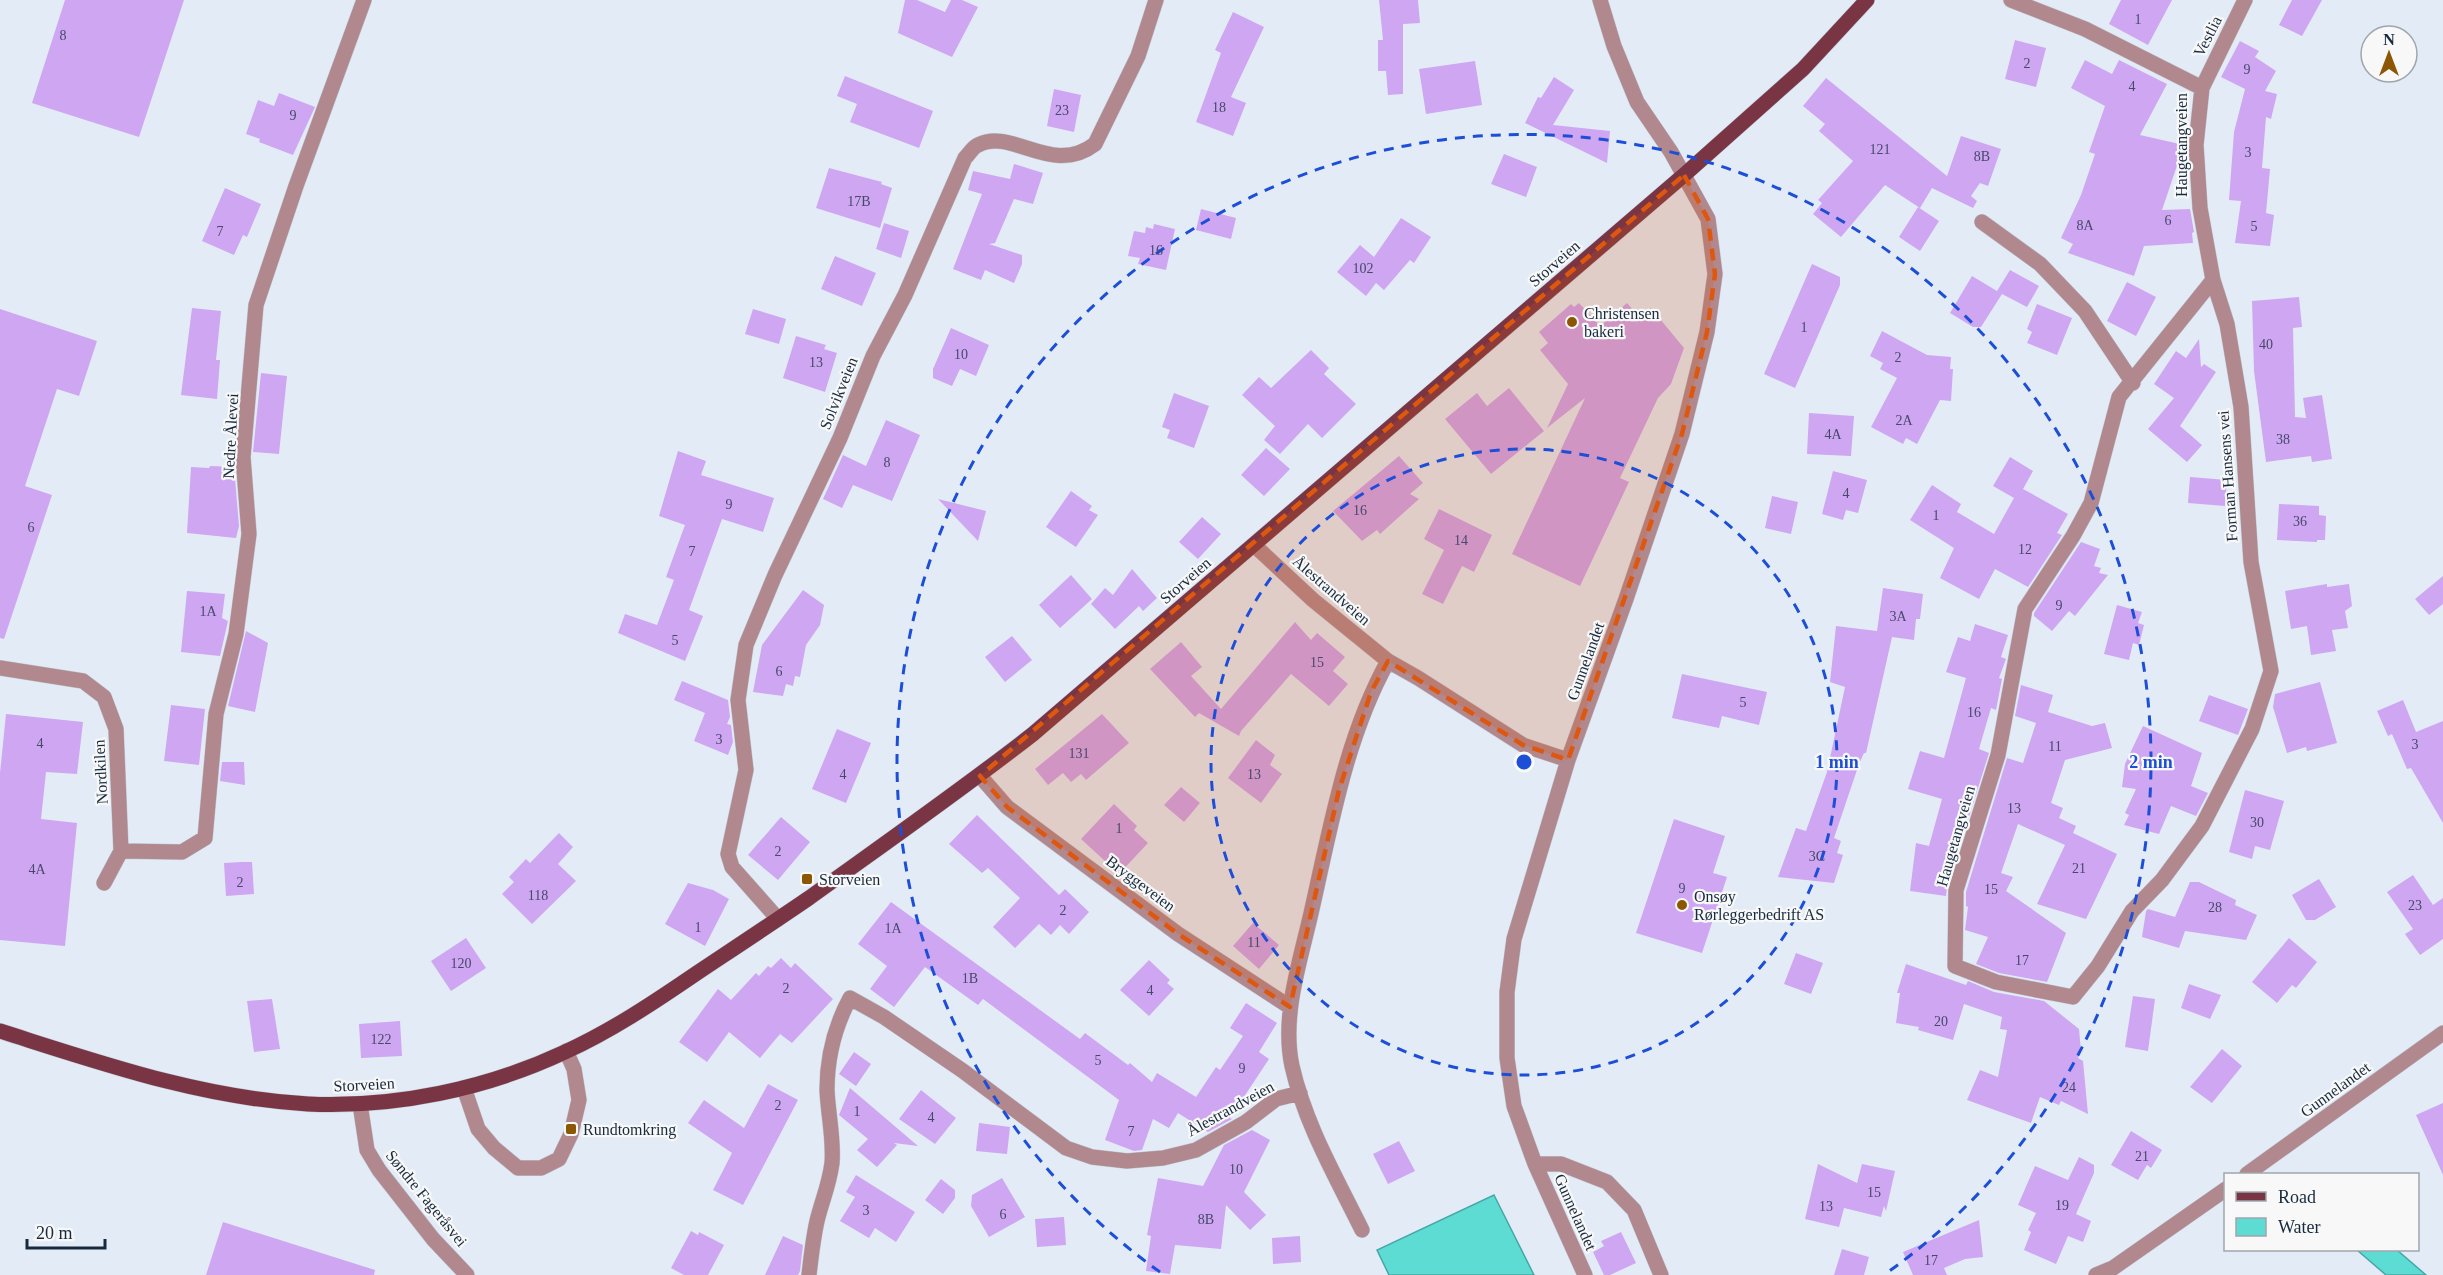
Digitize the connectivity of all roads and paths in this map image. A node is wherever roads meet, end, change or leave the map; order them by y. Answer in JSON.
{"nodes":[{"id":1,"x":364,"y":0,"type":"edge"},
{"id":2,"x":1156,"y":0,"type":"edge"},
{"id":3,"x":1600,"y":0,"type":"edge"},
{"id":4,"x":1867,"y":0,"type":"edge"},
{"id":5,"x":2011,"y":0,"type":"edge"},
{"id":6,"x":2245,"y":0,"type":"edge"},
{"id":7,"x":2202,"y":88,"type":"junction"},
{"id":8,"x":1684,"y":175,"type":"junction"},
{"id":9,"x":1982,"y":222,"type":"dead end"},
{"id":10,"x":2213,"y":280,"type":"junction"},
{"id":11,"x":2133,"y":382,"type":"junction"},
{"id":12,"x":1254,"y":545,"type":"junction"},
{"id":13,"x":1388,"y":661,"type":"junction"},
{"id":14,"x":0,"y":668,"type":"edge"},
{"id":15,"x":2271,"y":670,"type":"joint"},
{"id":16,"x":1568,"y":760,"type":"junction"},
{"id":17,"x":980,"y":776,"type":"junction"},
{"id":18,"x":122,"y":851,"type":"junction"},
{"id":19,"x":104,"y":883,"type":"dead end"},
{"id":20,"x":778,"y":919,"type":"junction"},
{"id":21,"x":1290,"y":1006,"type":"junction"},
{"id":22,"x":0,"y":1031,"type":"edge"},
{"id":23,"x":2443,"y":1033,"type":"edge"},
{"id":24,"x":566,"y":1052,"type":"junction"},
{"id":25,"x":465,"y":1088,"type":"junction"},
{"id":26,"x":1300,"y":1093,"type":"junction"},
{"id":27,"x":360,"y":1104,"type":"junction"},
{"id":28,"x":1535,"y":1164,"type":"junction"},
{"id":29,"x":2248,"y":1173,"type":"edge"},
{"id":30,"x":2224,"y":1190,"type":"edge"},
{"id":31,"x":1362,"y":1230,"type":"dead end"},
{"id":32,"x":467,"y":1275,"type":"edge"},
{"id":33,"x":809,"y":1275,"type":"edge"},
{"id":34,"x":1584,"y":1275,"type":"edge"},
{"id":35,"x":1661,"y":1275,"type":"edge"},
{"id":36,"x":2096,"y":1275,"type":"edge"}],
"edges":[{"from":1,"to":18,"type":"street","name":"Nedre Ålevei"},
{"from":2,"to":20,"type":"street","name":"Solvikveien"},
{"from":3,"to":8,"type":"street","name":"Gunnelandet"},
{"from":4,"to":8,"type":"main road","name":"Storveien"},
{"from":5,"to":7,"type":"street","name":"Haugetangveien"},
{"from":6,"to":7,"type":"street","name":"Vestlia"},
{"from":7,"to":10,"type":"street","name":"Haugetangveien"},
{"from":8,"to":12,"type":"main road","name":"Storveien"},
{"from":8,"to":16,"type":"street","name":"Gunnelandet"},
{"from":9,"to":11,"type":"street"},
{"from":10,"to":11,"type":"street","name":"Haugetangveien"},
{"from":10,"to":15,"type":"street","name":"Forman Hansens vei"},
{"from":11,"to":15,"type":"street","name":"Haugetangveien"},
{"from":12,"to":13,"type":"street","name":"Ålestrandveien"},
{"from":12,"to":17,"type":"main road","name":"Storveien"},
{"from":13,"to":16,"type":"street","name":"Ålestrandveien"},
{"from":13,"to":21,"type":"street","name":"Ålestrandveien"},
{"from":14,"to":18,"type":"street","name":"Nordkilen"},
{"from":16,"to":28,"type":"street","name":"Gunnelandet"},
{"from":17,"to":20,"type":"main road","name":"Storveien"},
{"from":17,"to":21,"type":"street","name":"Bryggeveien"},
{"from":18,"to":19,"type":"street"},
{"from":20,"to":24,"type":"main road","name":"Storveien"},
{"from":21,"to":26,"type":"street","name":"Ålestrandveien"},
{"from":22,"to":27,"type":"main road","name":"Storveien"},
{"from":23,"to":29,"type":"street","name":"Gunnelandet"},
{"from":24,"to":25,"type":"main road","name":"Storveien"},
{"from":24,"to":25,"type":"street"},
{"from":25,"to":27,"type":"main road","name":"Storveien"},
{"from":26,"to":31,"type":"street"},
{"from":26,"to":33,"type":"street","name":"Ålestrandveien"},
{"from":27,"to":32,"type":"street","name":"Søndre Fageråsvei"},
{"from":28,"to":34,"type":"street","name":"Gunnelandet"},
{"from":28,"to":35,"type":"street","name":"Gunnelandet"},
{"from":30,"to":36,"type":"street"}]}
